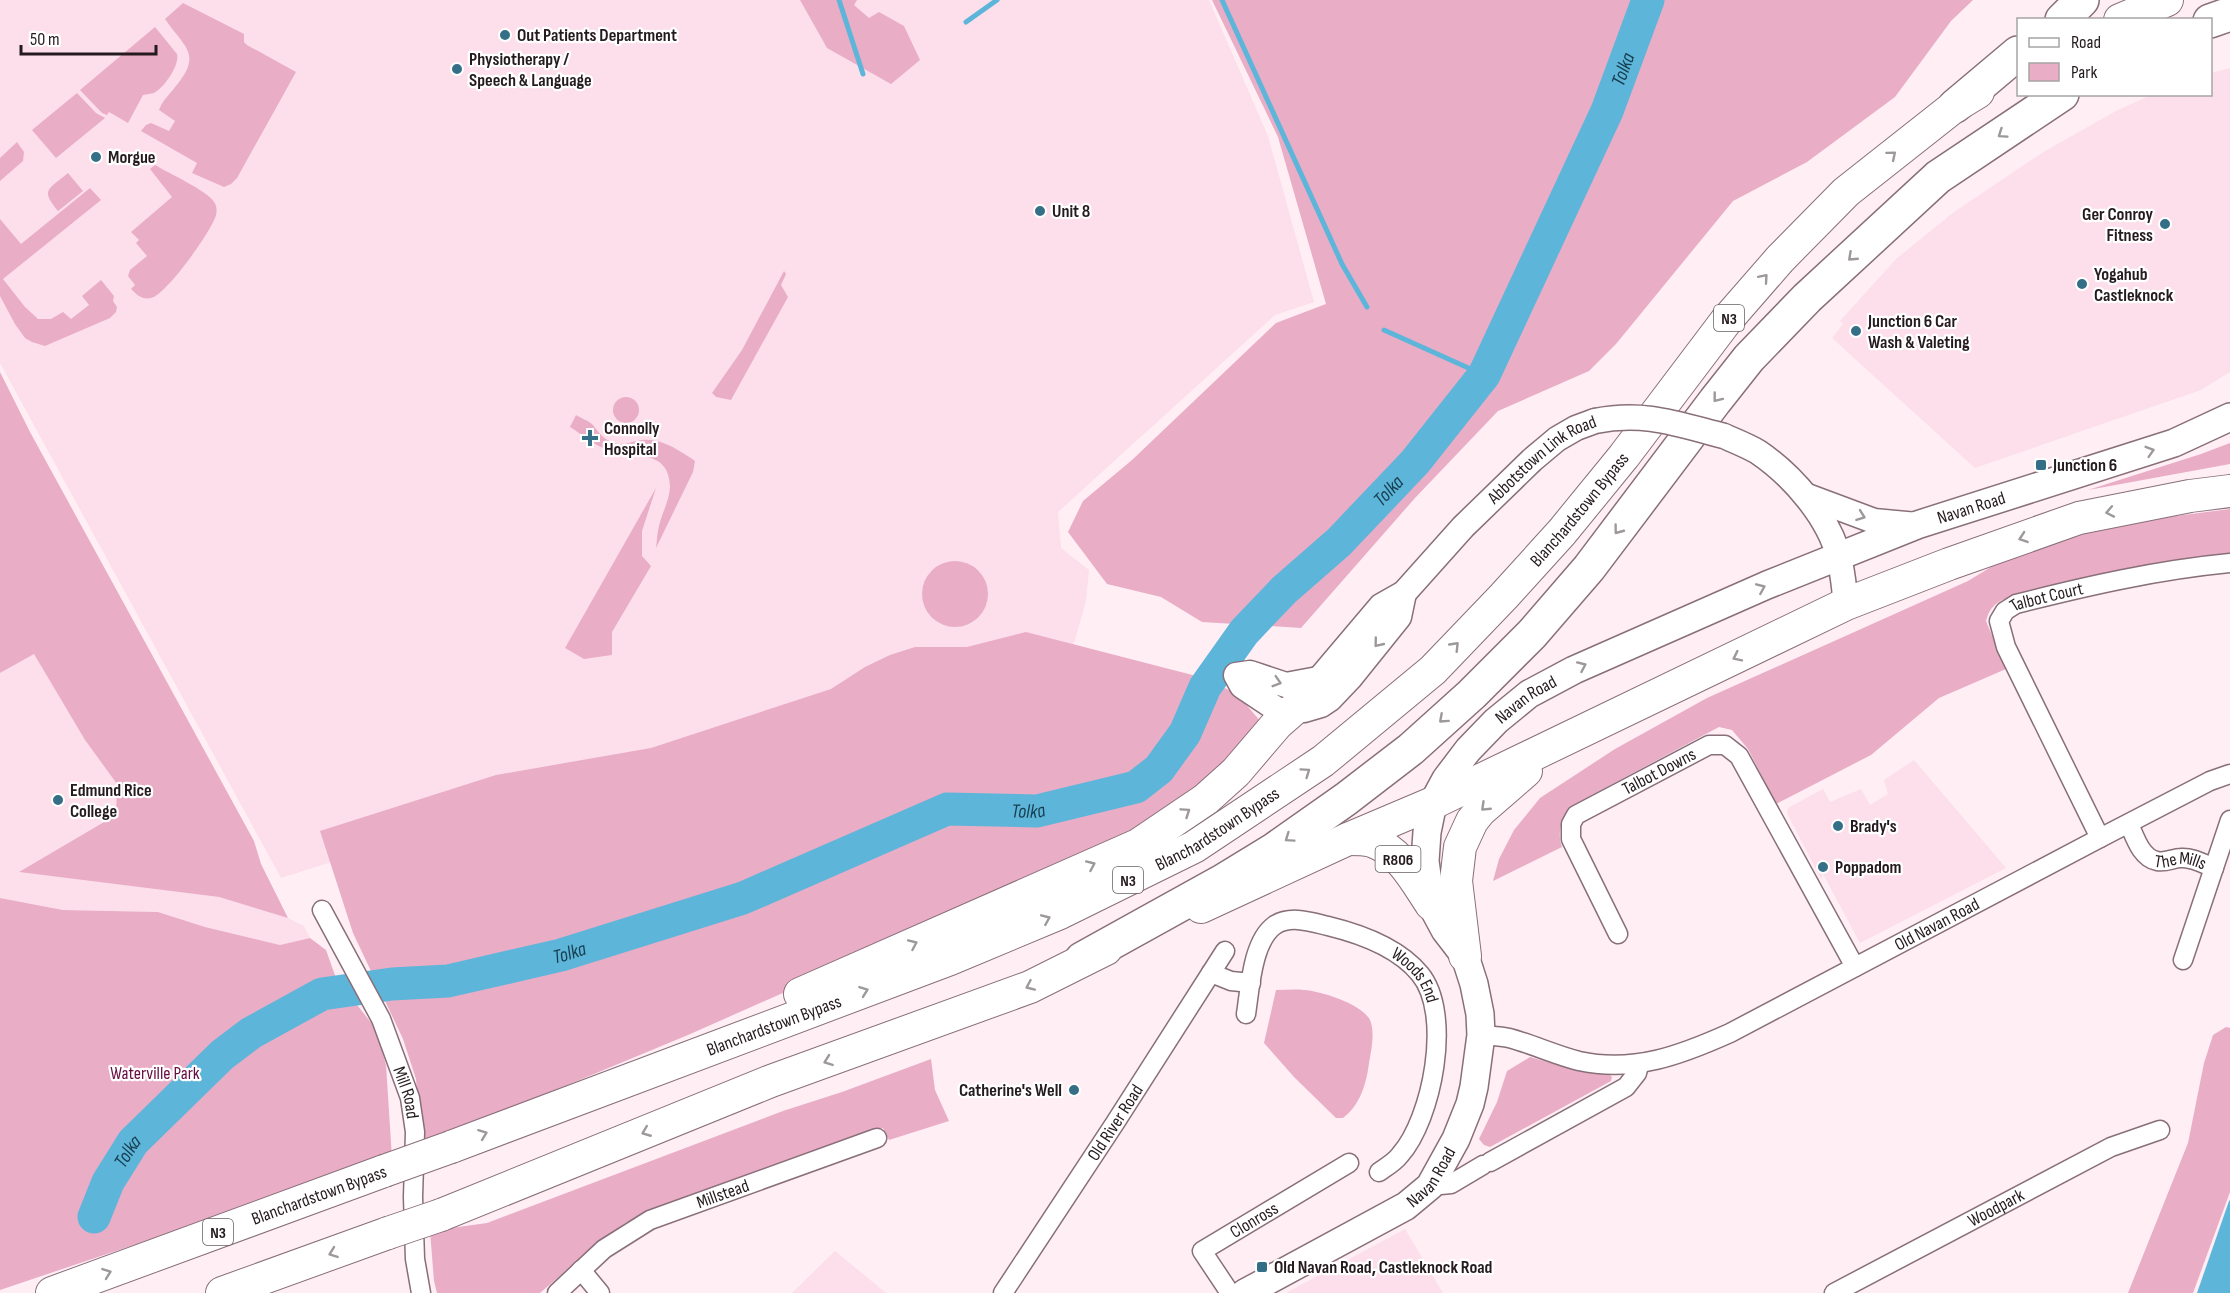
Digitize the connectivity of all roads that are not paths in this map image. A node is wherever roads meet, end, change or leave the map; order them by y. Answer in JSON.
{"nodes":[{"id":1,"x":2082,"y":0,"type":"edge"},
{"id":2,"x":2167,"y":0,"type":"edge"},
{"id":3,"x":2230,"y":14,"type":"edge"},
{"id":4,"x":2064,"y":18,"type":"edge"},
{"id":5,"x":2125,"y":18,"type":"edge"},
{"id":6,"x":2212,"y":21,"type":"edge"},
{"id":7,"x":2017,"y":55,"type":"edge"},
{"id":8,"x":2017,"y":70,"type":"edge"},
{"id":9,"x":2059,"y":96,"type":"edge"},
{"id":10,"x":1955,"y":106,"type":"junction"},
{"id":11,"x":2230,"y":417,"type":"edge"},
{"id":12,"x":2230,"y":491,"type":"edge"},
{"id":13,"x":1807,"y":496,"type":"junction"},
{"id":14,"x":1917,"y":525,"type":"junction"},
{"id":15,"x":1839,"y":557,"type":"junction"},
{"id":16,"x":2230,"y":562,"type":"edge"},
{"id":17,"x":1404,"y":593,"type":"junction"},
{"id":18,"x":1846,"y":604,"type":"junction"},
{"id":19,"x":1318,"y":679,"type":"junction"},
{"id":20,"x":1637,"y":704,"type":"junction"},
{"id":21,"x":1293,"y":710,"type":"junction"},
{"id":22,"x":2230,"y":774,"type":"edge"},
{"id":23,"x":1432,"y":803,"type":"junction"},
{"id":24,"x":2230,"y":820,"type":"edge"},
{"id":25,"x":2129,"y":824,"type":"junction"},
{"id":26,"x":2100,"y":838,"type":"junction"},
{"id":27,"x":1348,"y":839,"type":"junction"},
{"id":28,"x":2214,"y":868,"type":"junction"},
{"id":29,"x":1431,"y":904,"type":"junction"},
{"id":30,"x":322,"y":910,"type":"dead end"},
{"id":31,"x":1617,"y":934,"type":"dead end"},
{"id":32,"x":1225,"y":951,"type":"dead end"},
{"id":33,"x":1465,"y":956,"type":"junction"},
{"id":34,"x":1082,"y":959,"type":"junction"},
{"id":35,"x":2183,"y":960,"type":"dead end"},
{"id":36,"x":1854,"y":968,"type":"junction"},
{"id":37,"x":1211,"y":973,"type":"junction"},
{"id":38,"x":1251,"y":983,"type":"junction"},
{"id":39,"x":1246,"y":1014,"type":"dead end"},
{"id":40,"x":1481,"y":1035,"type":"junction"},
{"id":41,"x":1639,"y":1065,"type":"junction"},
{"id":42,"x":515,"y":1122,"type":"junction"},
{"id":43,"x":2160,"y":1130,"type":"dead end"},
{"id":44,"x":877,"y":1138,"type":"dead end"},
{"id":45,"x":1349,"y":1163,"type":"dead end"},
{"id":46,"x":1379,"y":1172,"type":"dead end"},
{"id":47,"x":1430,"y":1186,"type":"junction"},
{"id":48,"x":581,"y":1270,"type":"junction"},
{"id":49,"x":52,"y":1293,"type":"edge"},
{"id":50,"x":222,"y":1293,"type":"edge"},
{"id":51,"x":421,"y":1293,"type":"edge"},
{"id":52,"x":557,"y":1293,"type":"edge"},
{"id":53,"x":600,"y":1293,"type":"edge"},
{"id":54,"x":1003,"y":1293,"type":"edge"},
{"id":55,"x":1230,"y":1293,"type":"edge"},
{"id":56,"x":1245,"y":1293,"type":"edge"},
{"id":57,"x":1834,"y":1293,"type":"edge"}],
"edges":[{"from":1,"to":4,"type":"highway"},
{"from":2,"to":5,"type":"highway"},
{"from":3,"to":6,"type":"highway"},
{"from":7,"to":10,"type":"highway"},
{"from":8,"to":10,"type":"highway","number":"N3"},
{"from":9,"to":34,"type":"highway","one_way":true},
{"from":42,"to":10,"type":"highway","name":"Blanchardstown Bypass","number":"N3","one_way":true},
{"from":14,"to":11,"type":"main road","name":"Navan Road","number":"R806","one_way":true},
{"from":12,"to":18,"type":"highway","one_way":true},
{"from":13,"to":14,"type":"street","one_way":true},
{"from":13,"to":15,"type":"street","name":"Abbotstown Link Road"},
{"from":13,"to":17,"type":"street","name":"Abbotstown Link Road","bridge":true},
{"from":14,"to":15,"type":"main road","name":"Navan Road","number":"R806"},
{"from":15,"to":18,"type":"street","name":"Abbotstown Link Road"},
{"from":23,"to":15,"type":"main road","name":"Navan Road","number":"R806","one_way":true},
{"from":16,"to":26,"type":"street","name":"Talbot Court"},
{"from":17,"to":19,"type":"street","name":"Abbotstown Link Road"},
{"from":17,"to":21,"type":"street","name":"Abbotstown Link Road","one_way":true},
{"from":18,"to":20,"type":"highway","one_way":true},
{"from":19,"to":21,"type":"street","name":"Abbotstown Link Road"},
{"from":21,"to":19,"type":"street","one_way":true},
{"from":20,"to":23,"type":"highway"},
{"from":20,"to":33,"type":"highway","one_way":true},
{"from":42,"to":21,"type":"highway","number":"N3","one_way":true},
{"from":22,"to":25,"type":"street","name":"Old Navan Road"},
{"from":23,"to":27,"type":"highway"},
{"from":23,"to":29,"type":"main road","name":"Navan Road","number":"R806"},
{"from":24,"to":28,"type":"street","name":"The Mills"},
{"from":25,"to":26,"type":"street","name":"Old Navan Road"},
{"from":25,"to":28,"type":"street","name":"The Mills"},
{"from":26,"to":36,"type":"street","name":"Old Navan Road"},
{"from":27,"to":29,"type":"highway","number":"R806"},
{"from":27,"to":34,"type":"highway"},
{"from":28,"to":35,"type":"street","name":"The Mills"},
{"from":29,"to":33,"type":"main road","name":"Navan Road","number":"R806"},
{"from":30,"to":51,"type":"street","name":"Mill Road"},
{"from":31,"to":36,"type":"street","name":"Talbot Downs"},
{"from":32,"to":37,"type":"street","name":"Old River Road"},
{"from":33,"to":40,"type":"main road","name":"Navan Road","number":"R806"},
{"from":34,"to":50,"type":"highway","one_way":true,"bridge":true},
{"from":36,"to":41,"type":"street","name":"Old Navan Road"},
{"from":37,"to":38,"type":"street"},
{"from":37,"to":54,"type":"street","name":"Old River Road"},
{"from":38,"to":39,"type":"street","name":"Woods End"},
{"from":38,"to":46,"type":"street","name":"Woods End"},
{"from":40,"to":41,"type":"street","name":"Old Navan Road"},
{"from":40,"to":47,"type":"main road","name":"Navan Road","number":"R806"},
{"from":41,"to":47,"type":"street"},
{"from":49,"to":42,"type":"highway","name":"Blanchardstown Bypass","number":"N3","one_way":true,"bridge":true},
{"from":43,"to":57,"type":"street","name":"Woodpark"},
{"from":44,"to":48,"type":"street","name":"Millstead"},
{"from":45,"to":55,"type":"street","name":"Clonross"},
{"from":47,"to":56,"type":"main road","name":"Navan Road","number":"R806"},
{"from":48,"to":52,"type":"street","name":"Millstead"},
{"from":48,"to":53,"type":"street"}]}
